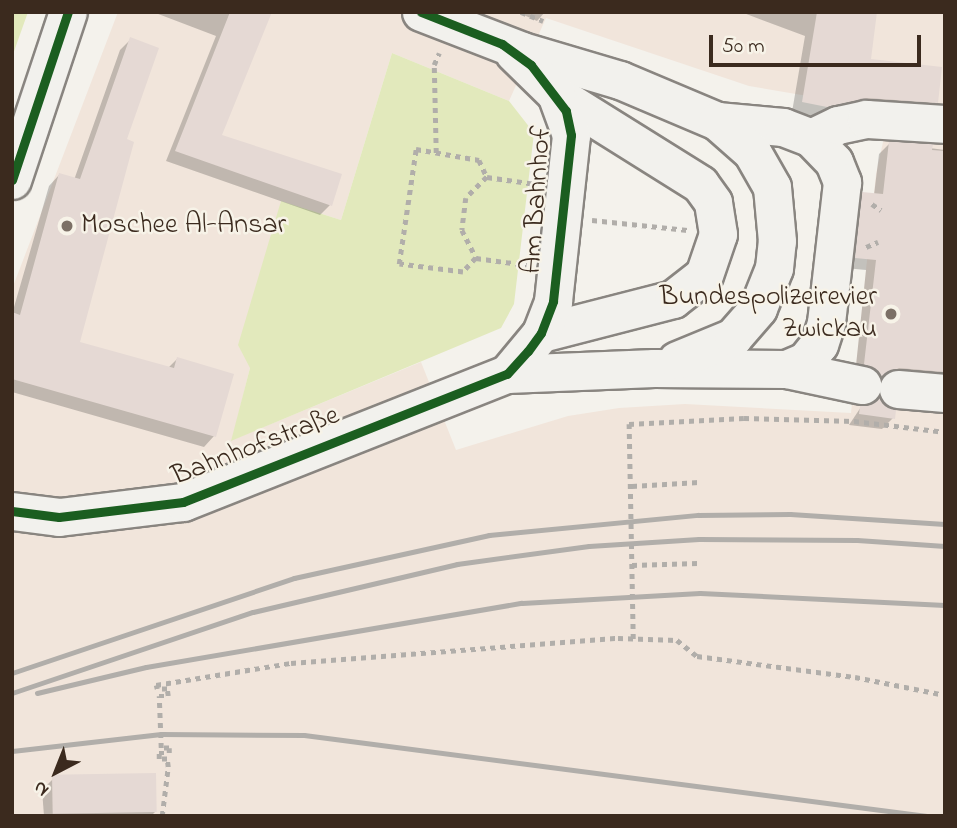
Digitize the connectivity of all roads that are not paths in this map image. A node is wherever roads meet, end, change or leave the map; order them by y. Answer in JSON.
{"nodes":[{"id":1,"x":68,"y":12,"type":"edge"},
{"id":2,"x":436,"y":18,"type":"edge"},
{"id":3,"x":502,"y":44,"type":"junction"},
{"id":4,"x":556,"y":94,"type":"junction"},
{"id":5,"x":717,"y":121,"type":"junction"},
{"id":6,"x":945,"y":124,"type":"edge"},
{"id":7,"x":811,"y":138,"type":"junction"},
{"id":8,"x":12,"y":180,"type":"edge"},
{"id":9,"x":541,"y":333,"type":"junction"},
{"id":10,"x":654,"y":368,"type":"junction"},
{"id":11,"x":786,"y":369,"type":"junction"},
{"id":12,"x":507,"y":374,"type":"junction"},
{"id":13,"x":862,"y":385,"type":"dead end"},
{"id":14,"x":898,"y":389,"type":"dead end"},
{"id":15,"x":945,"y":393,"type":"edge"},
{"id":16,"x":12,"y":511,"type":"edge"}],
"edges":[{"from":1,"to":8,"type":"street"},
{"from":2,"to":3,"type":"street","name":"Am Bahnhof"},
{"from":3,"to":4,"type":"street","name":"Am Bahnhof"},
{"from":3,"to":5,"type":"street","name":"Am Bahnhof"},
{"from":4,"to":9,"type":"street","name":"Am Bahnhof"},
{"from":4,"to":9,"type":"street"},
{"from":5,"to":7,"type":"street","name":"Am Bahnhof"},
{"from":5,"to":10,"type":"street"},
{"from":6,"to":7,"type":"street"},
{"from":7,"to":11,"type":"street","name":"Am Bahnhof"},
{"from":9,"to":12,"type":"street","name":"Am Bahnhof"},
{"from":10,"to":11,"type":"street"},
{"from":10,"to":12,"type":"street"},
{"from":11,"to":13,"type":"street"},
{"from":12,"to":16,"type":"street","name":"Bahnhofstraße"},
{"from":14,"to":15,"type":"street"}]}
